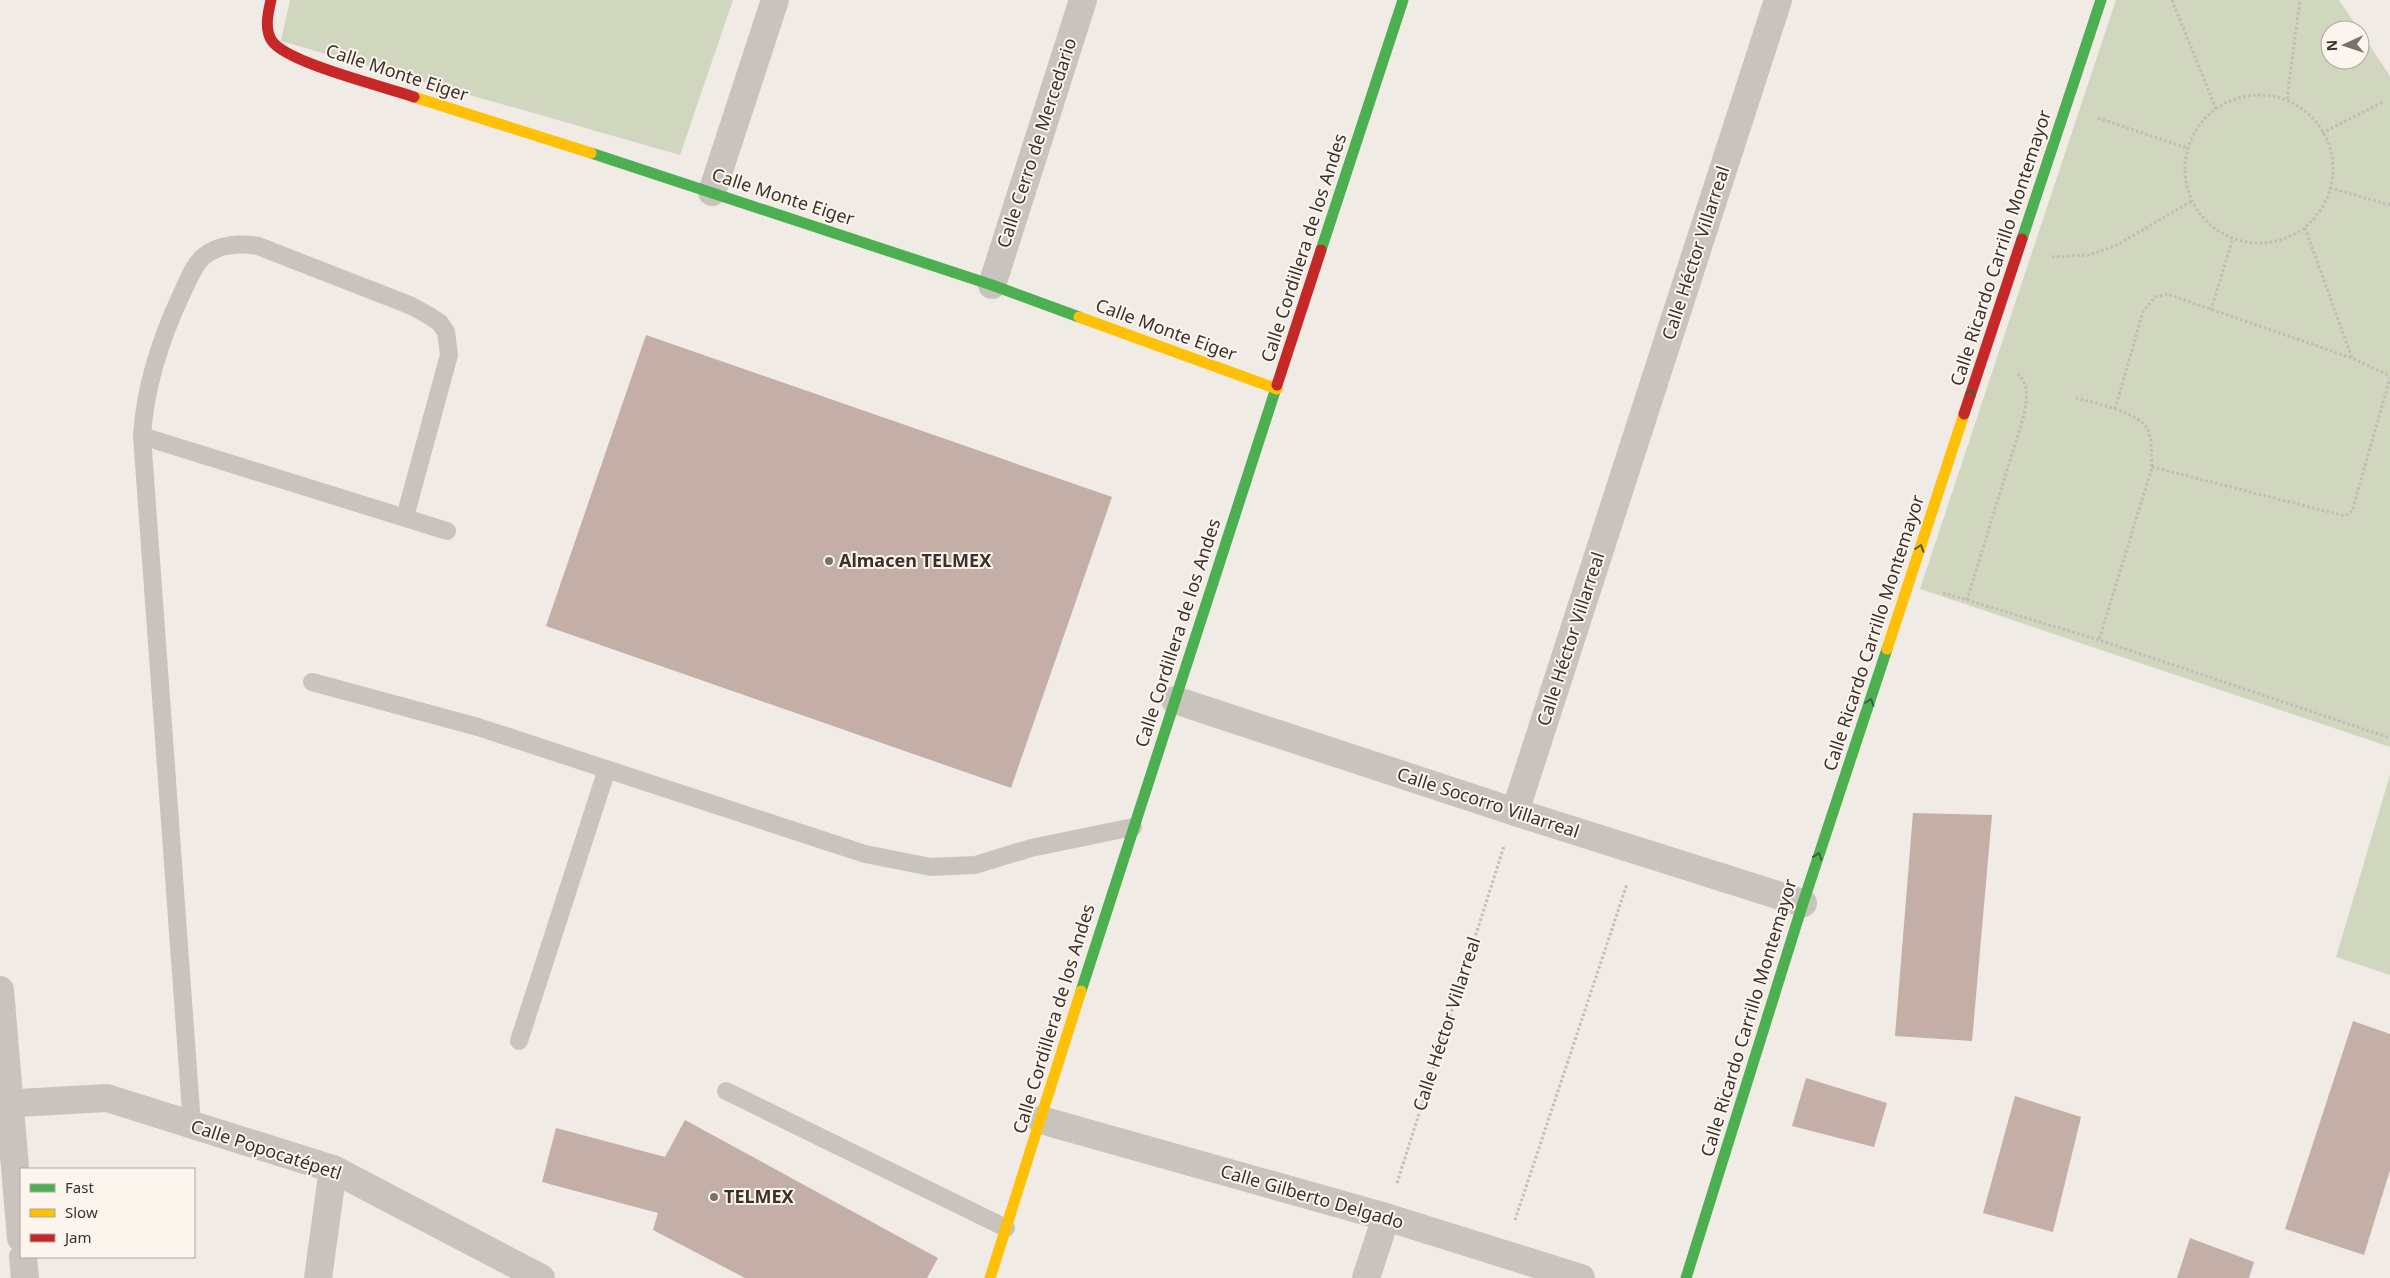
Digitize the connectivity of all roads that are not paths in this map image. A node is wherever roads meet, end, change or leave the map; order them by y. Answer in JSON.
{"nodes":[{"id":1,"x":271,"y":0,"type":"edge"},
{"id":2,"x":775,"y":0,"type":"edge"},
{"id":3,"x":1083,"y":0,"type":"edge"},
{"id":4,"x":1403,"y":0,"type":"edge"},
{"id":5,"x":1778,"y":0,"type":"edge"},
{"id":6,"x":2101,"y":0,"type":"edge"},
{"id":7,"x":712,"y":192,"type":"junction"},
{"id":8,"x":992,"y":285,"type":"junction"},
{"id":9,"x":1277,"y":389,"type":"junction"},
{"id":10,"x":142,"y":436,"type":"junction"},
{"id":11,"x":404,"y":517,"type":"junction"},
{"id":12,"x":447,"y":531,"type":"dead end"},
{"id":13,"x":312,"y":682,"type":"dead end"},
{"id":14,"x":1175,"y":700,"type":"junction"},
{"id":15,"x":607,"y":770,"type":"junction"},
{"id":16,"x":1515,"y":812,"type":"junction"},
{"id":17,"x":1133,"y":826,"type":"junction"},
{"id":18,"x":1803,"y":903,"type":"junction"},
{"id":19,"x":0,"y":990,"type":"edge"},
{"id":20,"x":519,"y":1041,"type":"dead end"},
{"id":21,"x":726,"y":1091,"type":"dead end"},
{"id":22,"x":4,"y":1104,"type":"edge"},
{"id":23,"x":1041,"y":1120,"type":"junction"},
{"id":24,"x":192,"y":1126,"type":"junction"},
{"id":25,"x":333,"y":1169,"type":"junction"},
{"id":26,"x":1386,"y":1217,"type":"junction"},
{"id":27,"x":1006,"y":1228,"type":"junction"},
{"id":28,"x":20,"y":1230,"type":"edge"},
{"id":29,"x":23,"y":1258,"type":"edge"},
{"id":30,"x":25,"y":1278,"type":"edge"},
{"id":31,"x":318,"y":1278,"type":"edge"},
{"id":32,"x":541,"y":1278,"type":"edge"},
{"id":33,"x":990,"y":1278,"type":"edge"},
{"id":34,"x":1366,"y":1278,"type":"edge"},
{"id":35,"x":1581,"y":1278,"type":"edge"},
{"id":36,"x":1686,"y":1278,"type":"edge"}],
"edges":[{"from":1,"to":7,"type":"street","name":"Calle Monte Eiger"},
{"from":2,"to":7,"type":"street"},
{"from":3,"to":8,"type":"street","name":"Calle Cerro de Mercedario"},
{"from":4,"to":9,"type":"street","name":"Calle Cordillera de los Andes"},
{"from":5,"to":16,"type":"street","name":"Calle Héctor Villarreal"},
{"from":18,"to":6,"type":"street","name":"Calle Ricardo Carrillo Montemayor","one_way":true},
{"from":7,"to":8,"type":"street","name":"Calle Monte Eiger"},
{"from":8,"to":9,"type":"street","name":"Calle Monte Eiger"},
{"from":9,"to":14,"type":"street","name":"Calle Cordillera de los Andes"},
{"from":10,"to":11,"type":"lane"},
{"from":10,"to":11,"type":"lane"},
{"from":10,"to":24,"type":"lane"},
{"from":11,"to":12,"type":"lane"},
{"from":13,"to":15,"type":"lane"},
{"from":14,"to":16,"type":"street","name":"Calle Socorro Villarreal"},
{"from":14,"to":17,"type":"street","name":"Calle Cordillera de los Andes"},
{"from":15,"to":17,"type":"lane"},
{"from":15,"to":20,"type":"lane"},
{"from":16,"to":18,"type":"street","name":"Calle Socorro Villarreal"},
{"from":17,"to":23,"type":"street","name":"Calle Cordillera de los Andes"},
{"from":18,"to":36,"type":"street","name":"Calle Ricardo Carrillo Montemayor"},
{"from":19,"to":22,"type":"street"},
{"from":21,"to":27,"type":"lane"},
{"from":22,"to":24,"type":"street","name":"Calle Popocatépetl"},
{"from":22,"to":28,"type":"street"},
{"from":23,"to":26,"type":"street","name":"Calle Gilberto Delgado"},
{"from":23,"to":27,"type":"street","name":"Calle Cordillera de los Andes"},
{"from":24,"to":25,"type":"street","name":"Calle Popocatépetl"},
{"from":25,"to":31,"type":"street"},
{"from":25,"to":32,"type":"street","name":"Calle Popocatépetl"},
{"from":26,"to":34,"type":"street"},
{"from":26,"to":35,"type":"street","name":"Calle Gilberto Delgado"},
{"from":27,"to":33,"type":"street","name":"Calle Cordillera de los Andes"},
{"from":29,"to":30,"type":"street"}]}
